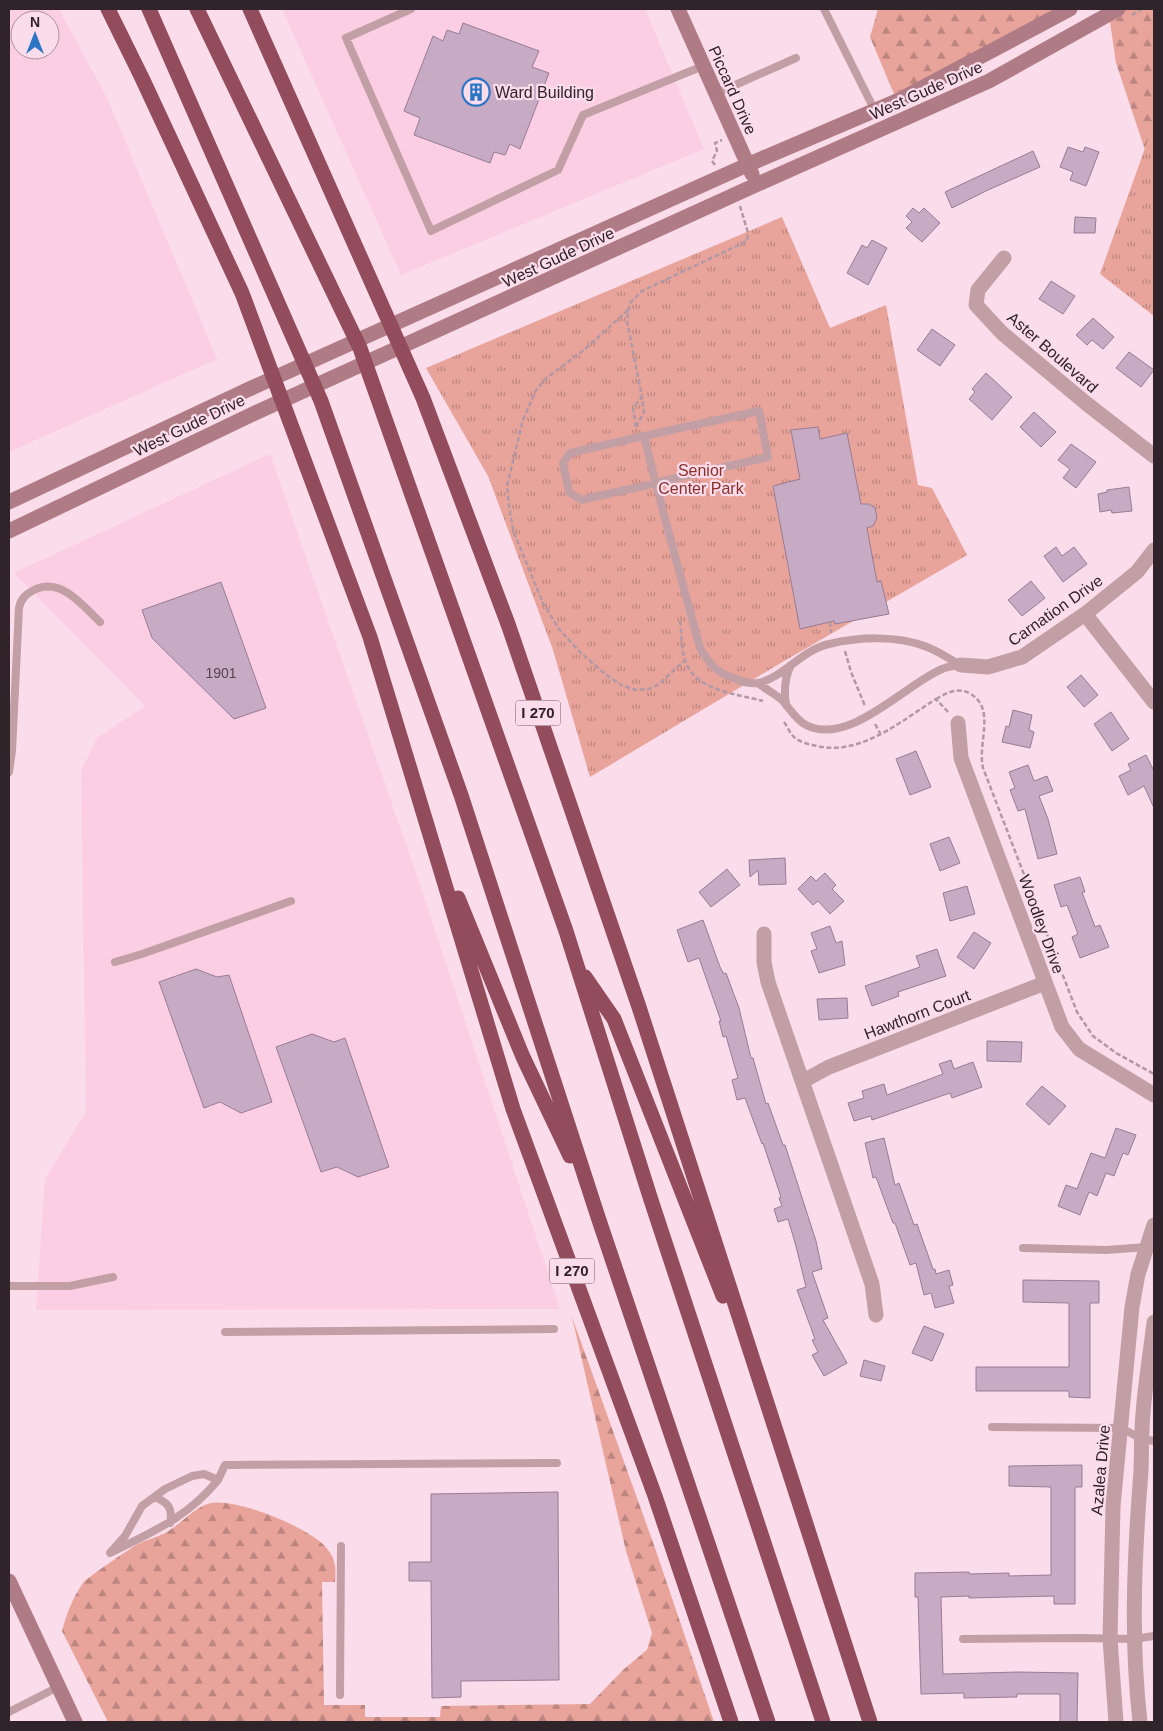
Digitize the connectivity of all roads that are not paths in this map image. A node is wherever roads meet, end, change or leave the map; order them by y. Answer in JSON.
{"nodes":[{"id":1,"x":108,"y":9,"type":"edge"},
{"id":2,"x":149,"y":9,"type":"edge"},
{"id":3,"x":197,"y":9,"type":"edge"},
{"id":4,"x":250,"y":9,"type":"edge"},
{"id":5,"x":411,"y":9,"type":"edge"},
{"id":6,"x":678,"y":9,"type":"edge"},
{"id":7,"x":824,"y":9,"type":"edge"},
{"id":8,"x":1070,"y":9,"type":"edge"},
{"id":9,"x":1118,"y":9,"type":"edge"},
{"id":10,"x":796,"y":58,"type":"dead end"},
{"id":11,"x":703,"y":66,"type":"junction"},
{"id":12,"x":715,"y":94,"type":"junction"},
{"id":13,"x":875,"y":111,"type":"junction"},
{"id":14,"x":747,"y":165,"type":"junction"},
{"id":15,"x":758,"y":184,"type":"junction"},
{"id":16,"x":1004,"y":258,"type":"dead end"},
{"id":17,"x":644,"y":436,"type":"junction"},
{"id":18,"x":1154,"y":456,"type":"edge"},
{"id":19,"x":656,"y":483,"type":"junction"},
{"id":20,"x":9,"y":502,"type":"edge"},
{"id":21,"x":9,"y":531,"type":"edge"},
{"id":22,"x":1154,"y":550,"type":"edge"},
{"id":23,"x":1085,"y":614,"type":"junction"},
{"id":24,"x":100,"y":622,"type":"dead end"},
{"id":25,"x":792,"y":663,"type":"junction"},
{"id":26,"x":960,"y":665,"type":"junction"},
{"id":27,"x":758,"y":683,"type":"junction"},
{"id":28,"x":1154,"y":702,"type":"edge"},
{"id":29,"x":787,"y":706,"type":"junction"},
{"id":30,"x":958,"y":723,"type":"road end"},
{"id":31,"x":9,"y":772,"type":"edge"},
{"id":32,"x":424,"y":815,"type":"junction"},
{"id":33,"x":291,"y":901,"type":"dead end"},
{"id":34,"x":764,"y":934,"type":"dead end"},
{"id":35,"x":115,"y":962,"type":"dead end"},
{"id":36,"x":576,"y":964,"type":"junction"},
{"id":37,"x":1045,"y":983,"type":"junction"},
{"id":38,"x":803,"y":1081,"type":"junction"},
{"id":39,"x":1154,"y":1095,"type":"edge"},
{"id":40,"x":598,"y":1217,"type":"junction"},
{"id":41,"x":1154,"y":1225,"type":"edge"},
{"id":42,"x":1150,"y":1247,"type":"edge"},
{"id":43,"x":1023,"y":1248,"type":"dead end"},
{"id":44,"x":113,"y":1277,"type":"dead end"},
{"id":45,"x":9,"y":1286,"type":"edge"},
{"id":46,"x":876,"y":1315,"type":"dead end"},
{"id":47,"x":1154,"y":1322,"type":"edge"},
{"id":48,"x":554,"y":1329,"type":"dead end"},
{"id":49,"x":225,"y":1332,"type":"dead end"},
{"id":50,"x":992,"y":1427,"type":"dead end"},
{"id":51,"x":1121,"y":1428,"type":"junction"},
{"id":52,"x":777,"y":1435,"type":"junction"},
{"id":53,"x":1148,"y":1440,"type":"edge"},
{"id":54,"x":557,"y":1463,"type":"dead end"},
{"id":55,"x":218,"y":1480,"type":"junction"},
{"id":56,"x":154,"y":1497,"type":"junction"},
{"id":57,"x":170,"y":1523,"type":"junction"},
{"id":58,"x":341,"y":1546,"type":"dead end"},
{"id":59,"x":9,"y":1581,"type":"edge"},
{"id":60,"x":1154,"y":1636,"type":"edge"},
{"id":61,"x":963,"y":1639,"type":"dead end"},
{"id":62,"x":1110,"y":1639,"type":"junction"},
{"id":63,"x":1133,"y":1639,"type":"junction"},
{"id":64,"x":58,"y":1686,"type":"junction"},
{"id":65,"x":340,"y":1695,"type":"dead end"},
{"id":66,"x":9,"y":1712,"type":"edge"},
{"id":67,"x":75,"y":1722,"type":"edge"},
{"id":68,"x":731,"y":1722,"type":"edge"},
{"id":69,"x":768,"y":1722,"type":"edge"},
{"id":70,"x":823,"y":1722,"type":"edge"},
{"id":71,"x":870,"y":1722,"type":"edge"},
{"id":72,"x":1116,"y":1722,"type":"edge"},
{"id":73,"x":1140,"y":1722,"type":"edge"}],
"edges":[{"from":1,"to":32,"type":"highway","number":"I 270"},
{"from":2,"to":40,"type":"highway","number":"I 270"},
{"from":3,"to":36,"type":"highway","number":"I 270"},
{"from":4,"to":52,"type":"highway","number":"I 270"},
{"from":5,"to":11,"type":"lane"},
{"from":6,"to":11,"type":"main road","name":"Piccard Drive"},
{"from":7,"to":13,"type":"lane"},
{"from":8,"to":13,"type":"main road","name":"West Gude Drive"},
{"from":9,"to":15,"type":"main road","name":"West Gude Drive"},
{"from":10,"to":12,"type":"lane"},
{"from":11,"to":12,"type":"main road","name":"Piccard Drive"},
{"from":12,"to":14,"type":"main road","name":"Piccard Drive"},
{"from":13,"to":14,"type":"main road","name":"West Gude Drive"},
{"from":14,"to":15,"type":"main road","name":"Piccard Drive"},
{"from":14,"to":20,"type":"main road","name":"West Gude Drive"},
{"from":15,"to":21,"type":"main road","name":"West Gude Drive"},
{"from":16,"to":18,"type":"street","name":"Aster Boulevard"},
{"from":17,"to":19,"type":"lane"},
{"from":17,"to":19,"type":"lane"},
{"from":17,"to":19,"type":"lane"},
{"from":19,"to":27,"type":"lane"},
{"from":22,"to":23,"type":"street","name":"Carnation Drive"},
{"from":23,"to":26,"type":"street","name":"Carnation Drive"},
{"from":23,"to":28,"type":"street"},
{"from":24,"to":31,"type":"lane"},
{"from":25,"to":26,"type":"lane"},
{"from":25,"to":27,"type":"lane"},
{"from":25,"to":29,"type":"lane"},
{"from":26,"to":29,"type":"lane"},
{"from":27,"to":29,"type":"lane"},
{"from":30,"to":37,"type":"street","name":"Woodley Drive"},
{"from":32,"to":40,"type":"highway"},
{"from":32,"to":68,"type":"highway","number":"I 270"},
{"from":33,"to":35,"type":"lane"},
{"from":34,"to":38,"type":"street"},
{"from":36,"to":52,"type":"highway"},
{"from":36,"to":70,"type":"highway","number":"I 270"},
{"from":37,"to":38,"type":"street","name":"Hawthorn Court"},
{"from":37,"to":39,"type":"street","name":"Woodley Drive"},
{"from":38,"to":46,"type":"street"},
{"from":40,"to":69,"type":"highway","number":"I 270"},
{"from":41,"to":42,"type":"street","name":"Azalea Drive"},
{"from":42,"to":43,"type":"lane"},
{"from":42,"to":51,"type":"street","name":"Azalea Drive"},
{"from":44,"to":45,"type":"lane"},
{"from":47,"to":53,"type":"street"},
{"from":48,"to":49,"type":"lane"},
{"from":50,"to":51,"type":"lane"},
{"from":51,"to":53,"type":"lane"},
{"from":51,"to":62,"type":"street","name":"Azalea Drive"},
{"from":52,"to":71,"type":"highway","number":"I 270"},
{"from":53,"to":63,"type":"street"},
{"from":54,"to":55,"type":"lane"},
{"from":55,"to":56,"type":"lane"},
{"from":55,"to":57,"type":"lane"},
{"from":56,"to":57,"type":"lane"},
{"from":56,"to":57,"type":"lane"},
{"from":58,"to":65,"type":"lane"},
{"from":59,"to":64,"type":"main road"},
{"from":60,"to":63,"type":"lane"},
{"from":61,"to":62,"type":"lane"},
{"from":62,"to":63,"type":"lane"},
{"from":62,"to":72,"type":"street","name":"Azalea Drive"},
{"from":63,"to":73,"type":"street"},
{"from":64,"to":66,"type":"lane"},
{"from":64,"to":67,"type":"main road"}]}
